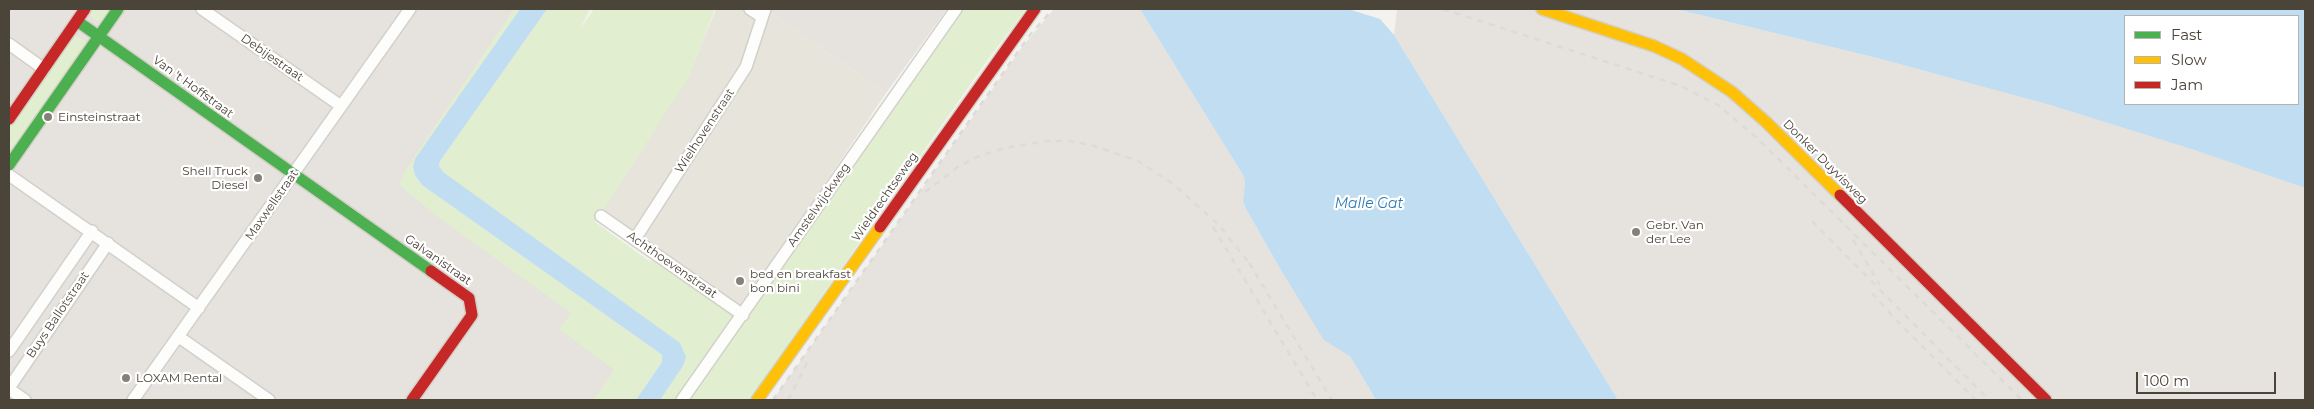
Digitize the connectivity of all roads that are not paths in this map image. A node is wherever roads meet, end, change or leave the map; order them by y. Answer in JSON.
{"nodes":[{"id":1,"x":85,"y":9,"type":"edge"},
{"id":2,"x":118,"y":9,"type":"edge"},
{"id":3,"x":202,"y":9,"type":"edge"},
{"id":4,"x":410,"y":9,"type":"edge"},
{"id":5,"x":750,"y":9,"type":"edge"},
{"id":6,"x":956,"y":9,"type":"edge"},
{"id":7,"x":1035,"y":9,"type":"edge"},
{"id":8,"x":1542,"y":9,"type":"edge"},
{"id":9,"x":763,"y":12,"type":"edge"},
{"id":10,"x":77,"y":22,"type":"junction"},
{"id":11,"x":98,"y":38,"type":"junction"},
{"id":12,"x":9,"y":44,"type":"edge"},
{"id":13,"x":44,"y":69,"type":"junction"},
{"id":14,"x":341,"y":106,"type":"junction"},
{"id":15,"x":9,"y":119,"type":"edge"},
{"id":16,"x":9,"y":165,"type":"edge"},
{"id":17,"x":9,"y":175,"type":"edge"},
{"id":18,"x":292,"y":175,"type":"junction"},
{"id":19,"x":601,"y":216,"type":"dead end"},
{"id":20,"x":92,"y":232,"type":"junction"},
{"id":21,"x":635,"y":239,"type":"junction"},
{"id":22,"x":108,"y":243,"type":"junction"},
{"id":23,"x":199,"y":308,"type":"junction"},
{"id":24,"x":743,"y":315,"type":"junction"},
{"id":25,"x":179,"y":336,"type":"junction"},
{"id":26,"x":9,"y":351,"type":"edge"},
{"id":27,"x":9,"y":388,"type":"edge"},
{"id":28,"x":25,"y":400,"type":"edge"},
{"id":29,"x":133,"y":400,"type":"edge"},
{"id":30,"x":269,"y":400,"type":"edge"},
{"id":31,"x":412,"y":400,"type":"edge"},
{"id":32,"x":682,"y":400,"type":"edge"},
{"id":33,"x":756,"y":400,"type":"edge"},
{"id":34,"x":2046,"y":400,"type":"edge"}],
"edges":[{"from":1,"to":10,"type":"street"},
{"from":2,"to":11,"type":"street"},
{"from":3,"to":14,"type":"street","name":"Debijestraat"},
{"from":4,"to":14,"type":"street","name":"Maxwellstraat"},
{"from":5,"to":9,"type":"street","name":"Wielhovenstraat"},
{"from":6,"to":24,"type":"street","name":"Amstelwijckweg"},
{"from":7,"to":33,"type":"street","name":"Wieldrechtseweg"},
{"from":8,"to":34,"type":"street","name":"Donker Duyvisweg"},
{"from":9,"to":21,"type":"street","name":"Wielhovenstraat"},
{"from":10,"to":11,"type":"street","name":"Van 't Hoffstraat"},
{"from":10,"to":13,"type":"street"},
{"from":11,"to":16,"type":"street"},
{"from":11,"to":18,"type":"street","name":"Van 't Hoffstraat"},
{"from":12,"to":13,"type":"street"},
{"from":13,"to":15,"type":"street"},
{"from":14,"to":18,"type":"street","name":"Maxwellstraat"},
{"from":17,"to":20,"type":"street"},
{"from":18,"to":23,"type":"street","name":"Maxwellstraat"},
{"from":18,"to":31,"type":"street","name":"Galvanistraat"},
{"from":19,"to":21,"type":"street","name":"Achthoevenstraat"},
{"from":20,"to":22,"type":"street"},
{"from":20,"to":26,"type":"street","name":"Buys Ballotstraat"},
{"from":21,"to":24,"type":"street","name":"Achthoevenstraat"},
{"from":22,"to":23,"type":"street"},
{"from":22,"to":27,"type":"street","name":"Buys Ballotstraat"},
{"from":23,"to":25,"type":"street","name":"Maxwellstraat"},
{"from":24,"to":32,"type":"street","name":"Amstelwijckweg"},
{"from":25,"to":29,"type":"street","name":"Maxwellstraat"},
{"from":25,"to":30,"type":"street"},
{"from":27,"to":28,"type":"street"}]}
